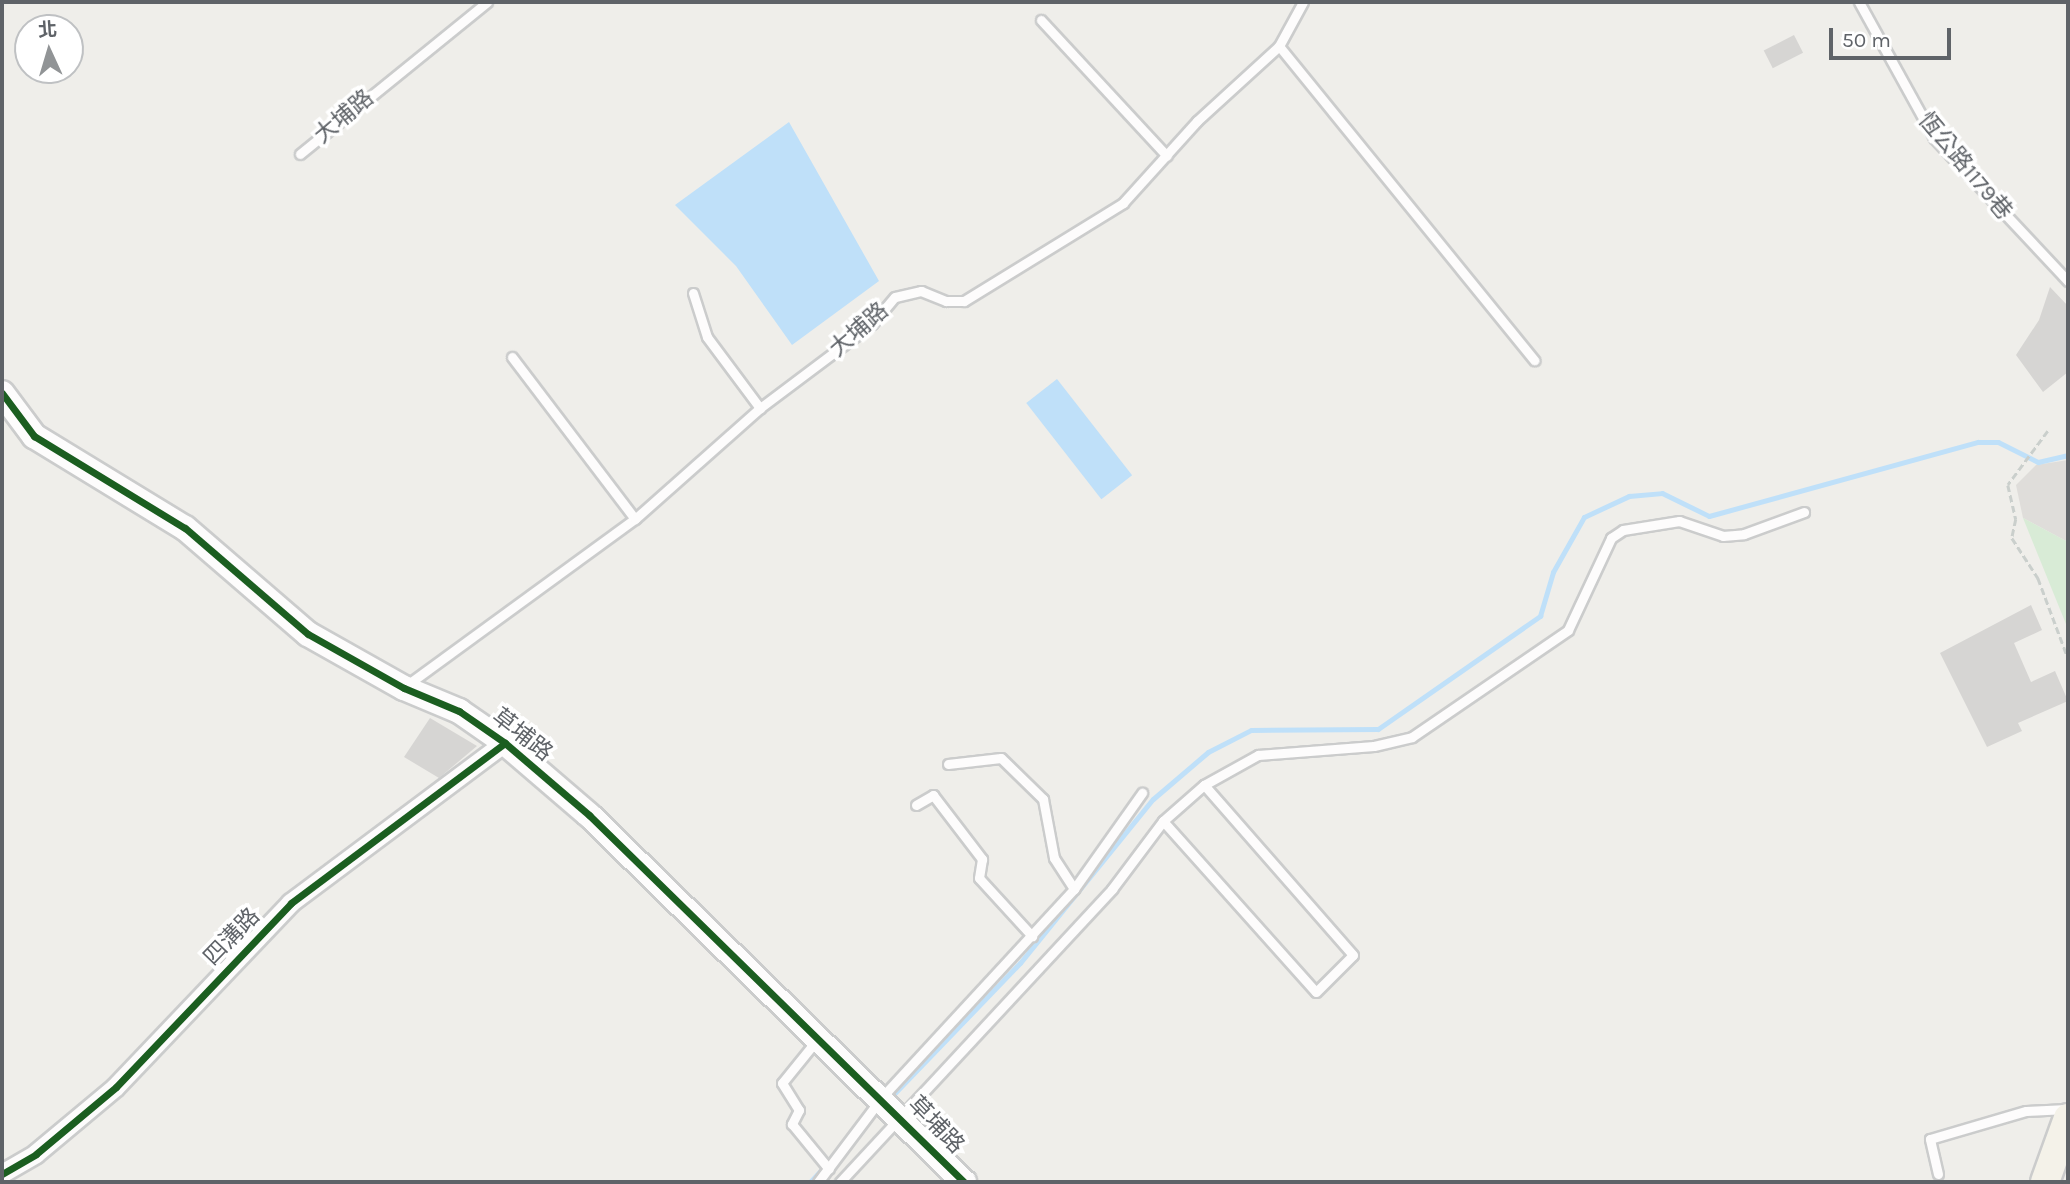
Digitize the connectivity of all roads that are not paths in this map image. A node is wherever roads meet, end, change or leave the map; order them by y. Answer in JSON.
{"nodes":[{"id":1,"x":487,"y":2,"type":"edge"},
{"id":2,"x":1303,"y":2,"type":"edge"},
{"id":3,"x":1859,"y":2,"type":"edge"},
{"id":4,"x":1041,"y":20,"type":"dead end"},
{"id":5,"x":1279,"y":46,"type":"junction"},
{"id":6,"x":300,"y":154,"type":"dead end"},
{"id":7,"x":1167,"y":156,"type":"junction"},
{"id":8,"x":2068,"y":281,"type":"edge"},
{"id":9,"x":692,"y":293,"type":"dead end"},
{"id":10,"x":512,"y":357,"type":"dead end"},
{"id":11,"x":1534,"y":360,"type":"dead end"},
{"id":12,"x":2,"y":393,"type":"edge"},
{"id":13,"x":760,"y":408,"type":"junction"},
{"id":14,"x":1804,"y":512,"type":"dead end"},
{"id":15,"x":635,"y":519,"type":"junction"},
{"id":16,"x":404,"y":688,"type":"junction"},
{"id":17,"x":505,"y":743,"type":"junction"},
{"id":18,"x":948,"y":764,"type":"dead end"},
{"id":19,"x":1204,"y":785,"type":"junction"},
{"id":20,"x":1142,"y":793,"type":"dead end"},
{"id":21,"x":916,"y":805,"type":"dead end"},
{"id":22,"x":1163,"y":821,"type":"junction"},
{"id":23,"x":1074,"y":889,"type":"junction"},
{"id":24,"x":1032,"y":936,"type":"junction"},
{"id":25,"x":820,"y":1037,"type":"junction"},
{"id":26,"x":882,"y":1097,"type":"junction"},
{"id":27,"x":2068,"y":1109,"type":"edge"},
{"id":28,"x":902,"y":1116,"type":"junction"},
{"id":29,"x":2068,"y":1118,"type":"edge"},
{"id":30,"x":829,"y":1169,"type":"junction"},
{"id":31,"x":2,"y":1174,"type":"edge"},
{"id":32,"x":1938,"y":1174,"type":"dead end"},
{"id":33,"x":818,"y":1182,"type":"edge"},
{"id":34,"x":839,"y":1182,"type":"edge"},
{"id":35,"x":964,"y":1182,"type":"edge"},
{"id":36,"x":2045,"y":1182,"type":"edge"}],
"edges":[{"from":1,"to":6,"type":"lane","name":"大埔路"},
{"from":2,"to":5,"type":"lane","name":"大埔路"},
{"from":3,"to":8,"type":"lane","name":"恆公路1179巷"},
{"from":4,"to":7,"type":"lane"},
{"from":5,"to":7,"type":"lane","name":"大埔路"},
{"from":5,"to":11,"type":"lane"},
{"from":7,"to":13,"type":"lane","name":"大埔路"},
{"from":9,"to":13,"type":"lane"},
{"from":10,"to":15,"type":"lane"},
{"from":12,"to":16,"type":"street","name":"草埔路"},
{"from":13,"to":15,"type":"lane","name":"大埔路"},
{"from":14,"to":19,"type":"lane"},
{"from":15,"to":16,"type":"lane","name":"大埔路"},
{"from":16,"to":17,"type":"street","name":"草埔路"},
{"from":17,"to":25,"type":"street","name":"草埔路"},
{"from":17,"to":31,"type":"street","name":"四溝路"},
{"from":18,"to":23,"type":"lane"},
{"from":19,"to":22,"type":"lane"},
{"from":19,"to":22,"type":"lane"},
{"from":20,"to":23,"type":"lane"},
{"from":21,"to":24,"type":"lane"},
{"from":22,"to":28,"type":"lane"},
{"from":23,"to":24,"type":"lane"},
{"from":24,"to":26,"type":"lane"},
{"from":25,"to":26,"type":"street","name":"草埔路"},
{"from":25,"to":30,"type":"lane"},
{"from":26,"to":28,"type":"street","name":"草埔路"},
{"from":26,"to":30,"type":"lane"},
{"from":27,"to":32,"type":"lane"},
{"from":28,"to":34,"type":"lane"},
{"from":28,"to":35,"type":"street","name":"草埔路"},
{"from":29,"to":36,"type":"main road"},
{"from":30,"to":33,"type":"lane"}]}
